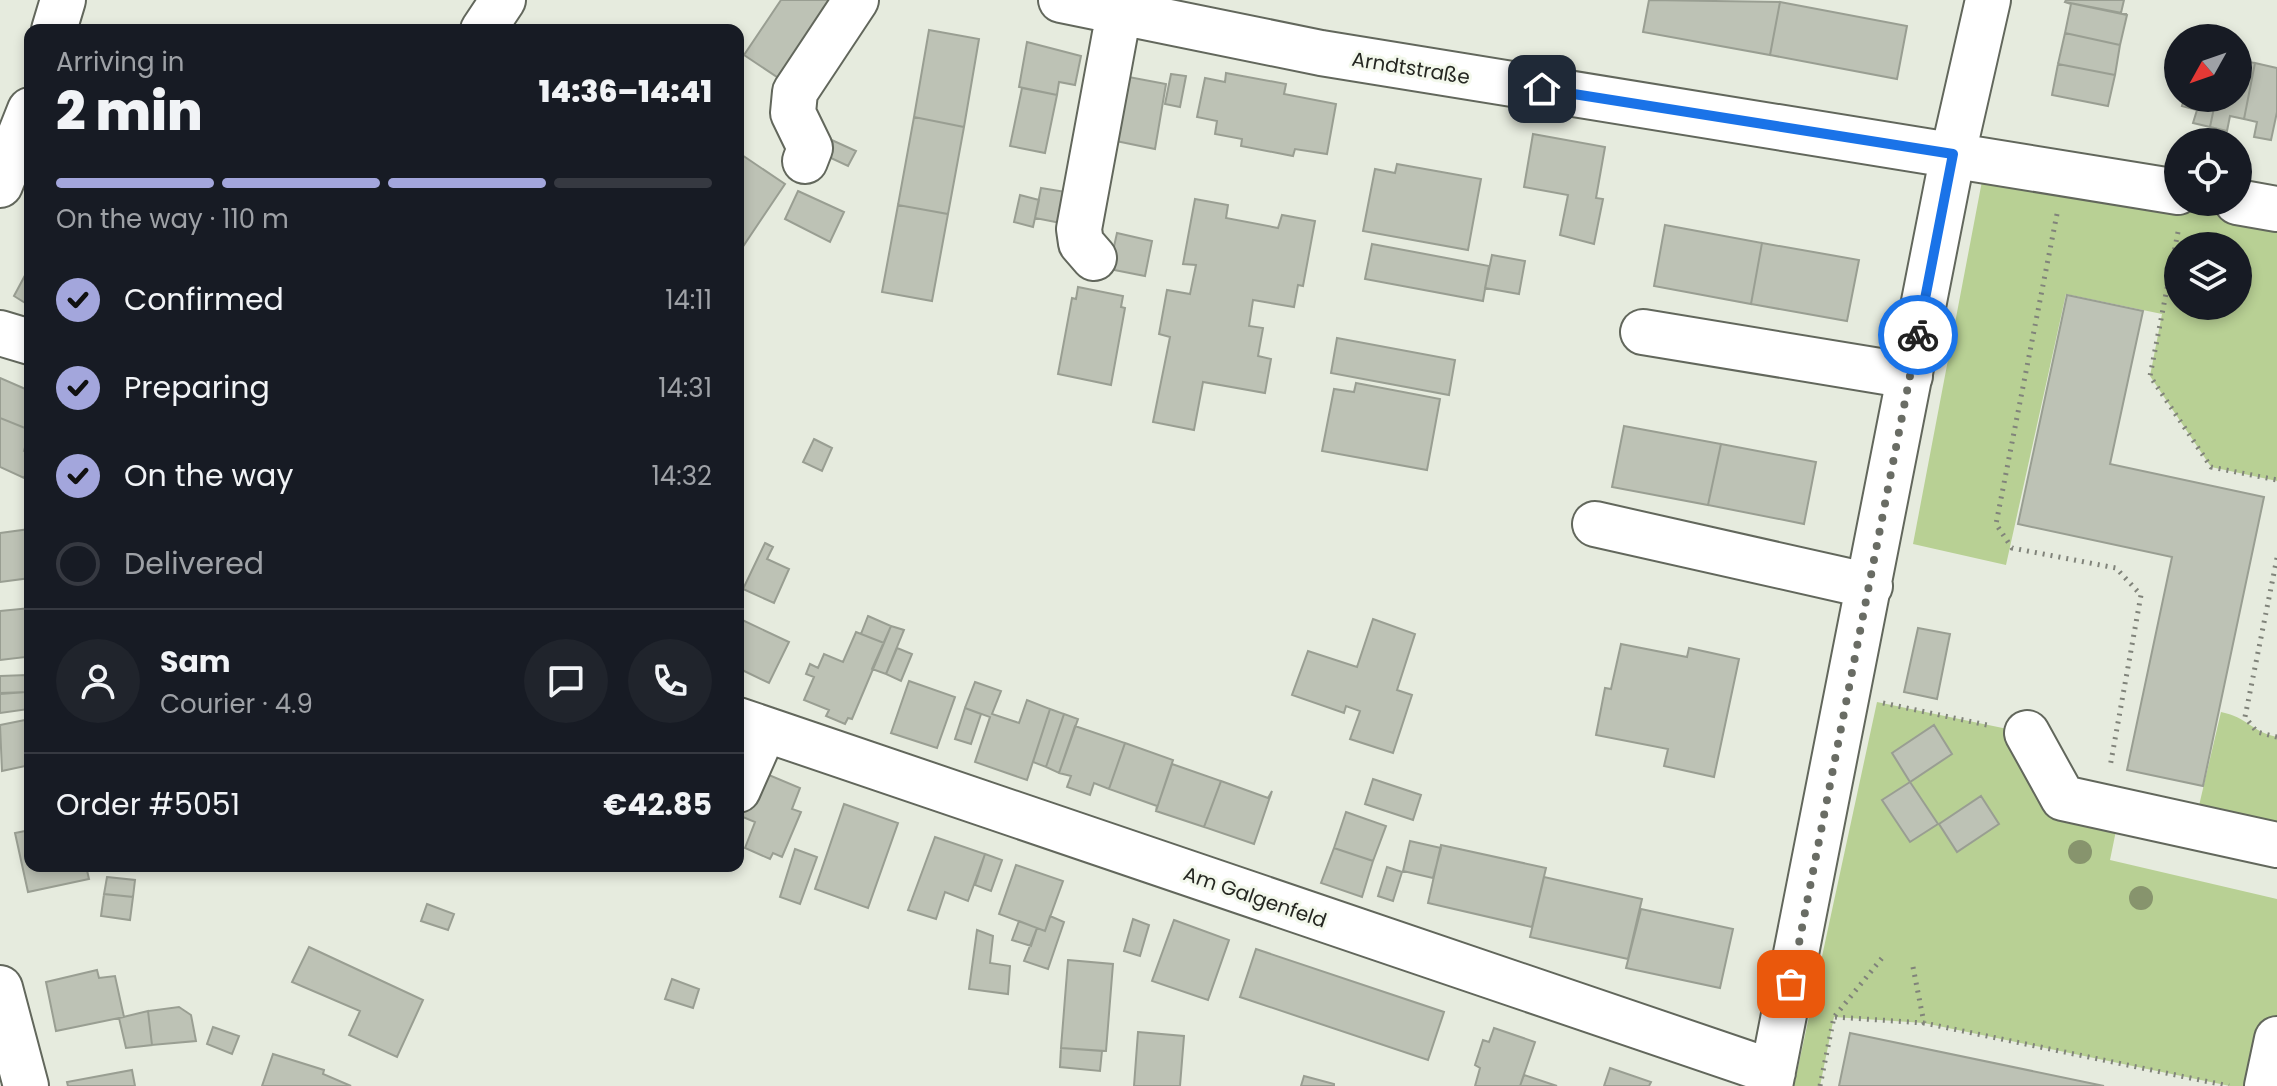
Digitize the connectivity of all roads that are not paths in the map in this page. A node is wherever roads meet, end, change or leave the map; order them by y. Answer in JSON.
{"nodes":[{"id":1,"x":63,"y":0,"type":"edge"},
{"id":2,"x":503,"y":0,"type":"edge"},
{"id":3,"x":856,"y":0,"type":"edge"},
{"id":4,"x":1061,"y":0,"type":"edge"},
{"id":5,"x":1988,"y":0,"type":"edge"},
{"id":6,"x":1119,"y":12,"type":"junction"},
{"id":7,"x":56,"y":24,"type":"edge"},
{"id":8,"x":487,"y":24,"type":"edge"},
{"id":9,"x":24,"y":125,"type":"edge"},
{"id":10,"x":1953,"y":154,"type":"junction"},
{"id":11,"x":805,"y":161,"type":"dead end"},
{"id":12,"x":0,"y":185,"type":"edge"},
{"id":13,"x":2252,"y":205,"type":"edge"},
{"id":14,"x":2164,"y":206,"type":"edge"},
{"id":15,"x":2277,"y":209,"type":"edge"},
{"id":16,"x":1094,"y":258,"type":"dead end"},
{"id":17,"x":1643,"y":332,"type":"dead end"},
{"id":18,"x":0,"y":333,"type":"edge"},
{"id":19,"x":24,"y":340,"type":"edge"},
{"id":20,"x":1910,"y":376,"type":"junction"},
{"id":21,"x":1595,"y":524,"type":"dead end"},
{"id":22,"x":1870,"y":586,"type":"junction"},
{"id":23,"x":751,"y":726,"type":"edge"},
{"id":24,"x":2027,"y":733,"type":"road end"},
{"id":25,"x":744,"y":760,"type":"edge"},
{"id":26,"x":2277,"y":845,"type":"edge"},
{"id":27,"x":0,"y":988,"type":"edge"},
{"id":28,"x":2277,"y":1039,"type":"edge"},
{"id":29,"x":1772,"y":1079,"type":"edge"},
{"id":30,"x":26,"y":1086,"type":"edge"},
{"id":31,"x":2267,"y":1086,"type":"edge"}],
"edges":[{"from":1,"to":7,"type":"street"},
{"from":2,"to":8,"type":"street"},
{"from":3,"to":11,"type":"street"},
{"from":4,"to":6,"type":"street","name":"Arndtstraße"},
{"from":5,"to":10,"type":"street"},
{"from":6,"to":10,"type":"street","name":"Arndtstraße"},
{"from":6,"to":16,"type":"street"},
{"from":9,"to":12,"type":"street"},
{"from":10,"to":14,"type":"street","name":"Arndtstraße"},
{"from":10,"to":20,"type":"street"},
{"from":13,"to":15,"type":"street"},
{"from":17,"to":20,"type":"street"},
{"from":18,"to":19,"type":"street"},
{"from":20,"to":22,"type":"street"},
{"from":21,"to":22,"type":"street"},
{"from":22,"to":29,"type":"street"},
{"from":23,"to":25,"type":"street"},
{"from":23,"to":29,"type":"street","name":"Am Galgenfeld"},
{"from":24,"to":26,"type":"street"},
{"from":27,"to":30,"type":"street"},
{"from":28,"to":31,"type":"street"}]}
